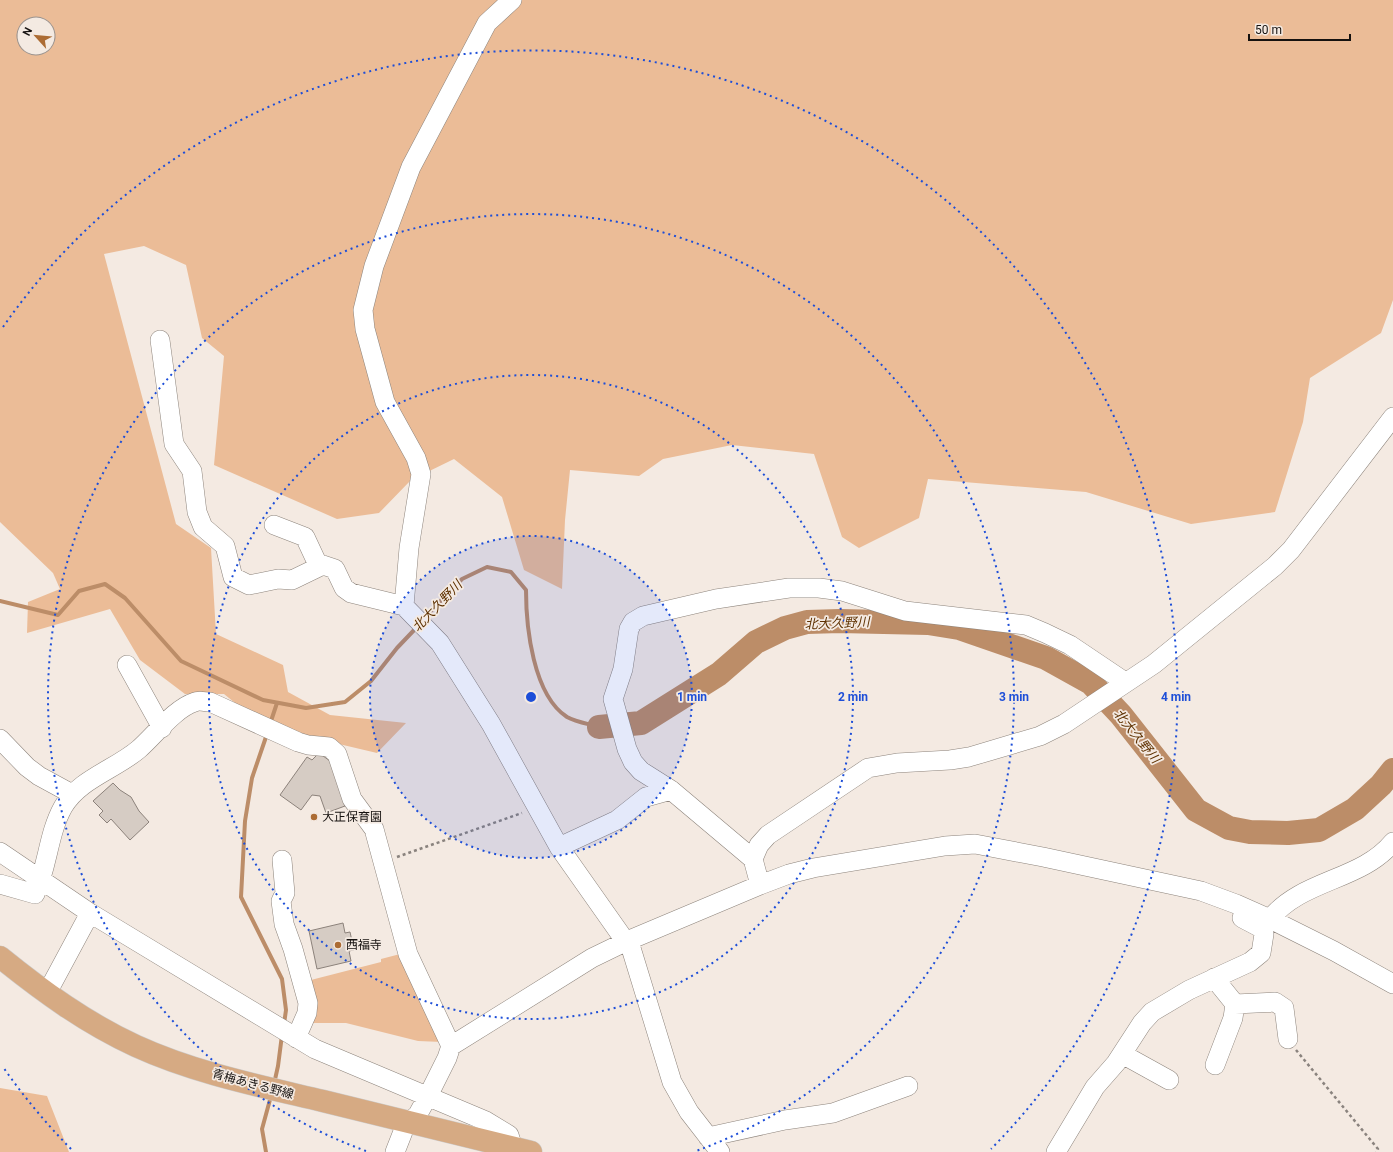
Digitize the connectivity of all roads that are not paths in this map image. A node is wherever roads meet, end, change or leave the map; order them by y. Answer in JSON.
{"nodes":[{"id":1,"x":512,"y":0,"type":"edge"},
{"id":2,"x":160,"y":340,"type":"dead end"},
{"id":3,"x":1393,"y":417,"type":"edge"},
{"id":4,"x":274,"y":525,"type":"dead end"},
{"id":5,"x":320,"y":567,"type":"junction"},
{"id":6,"x":409,"y":611,"type":"junction"},
{"id":7,"x":127,"y":665,"type":"dead end"},
{"id":8,"x":1122,"y":684,"type":"junction"},
{"id":9,"x":162,"y":728,"type":"junction"},
{"id":10,"x":0,"y":739,"type":"edge"},
{"id":11,"x":671,"y":790,"type":"junction"},
{"id":12,"x":72,"y":794,"type":"junction"},
{"id":13,"x":1393,"y":842,"type":"edge"},
{"id":14,"x":559,"y":847,"type":"junction"},
{"id":15,"x":0,"y":852,"type":"edge"},
{"id":16,"x":753,"y":859,"type":"junction"},
{"id":17,"x":282,"y":860,"type":"dead end"},
{"id":18,"x":42,"y":879,"type":"junction"},
{"id":19,"x":0,"y":884,"type":"edge"},
{"id":20,"x":760,"y":885,"type":"junction"},
{"id":21,"x":1236,"y":904,"type":"junction"},
{"id":22,"x":90,"y":913,"type":"junction"},
{"id":23,"x":1270,"y":919,"type":"junction"},
{"id":24,"x":626,"y":941,"type":"junction"},
{"id":25,"x":0,"y":956,"type":"edge"},
{"id":26,"x":1214,"y":978,"type":"junction"},
{"id":27,"x":1393,"y":984,"type":"edge"},
{"id":28,"x":47,"y":993,"type":"junction"},
{"id":29,"x":1235,"y":1004,"type":"junction"},
{"id":30,"x":296,"y":1038,"type":"junction"},
{"id":31,"x":1288,"y":1039,"type":"road end"},
{"id":32,"x":451,"y":1046,"type":"junction"},
{"id":33,"x":1122,"y":1054,"type":"junction"},
{"id":34,"x":1215,"y":1065,"type":"dead end"},
{"id":35,"x":1169,"y":1080,"type":"dead end"},
{"id":36,"x":908,"y":1086,"type":"dead end"},
{"id":37,"x":428,"y":1096,"type":"junction"},
{"id":38,"x":411,"y":1123,"type":"junction"},
{"id":39,"x":708,"y":1137,"type":"junction"},
{"id":40,"x":522,"y":1150,"type":"edge"},
{"id":41,"x":395,"y":1152,"type":"edge"},
{"id":42,"x":720,"y":1152,"type":"edge"},
{"id":43,"x":1056,"y":1152,"type":"edge"}],
"edges":[{"from":1,"to":6,"type":"street"},
{"from":2,"to":5,"type":"street"},
{"from":3,"to":8,"type":"street"},
{"from":4,"to":5,"type":"street"},
{"from":5,"to":6,"type":"street"},
{"from":6,"to":14,"type":"street"},
{"from":7,"to":9,"type":"street"},
{"from":8,"to":11,"type":"street"},
{"from":8,"to":16,"type":"street"},
{"from":9,"to":12,"type":"street"},
{"from":9,"to":32,"type":"street"},
{"from":10,"to":12,"type":"street"},
{"from":11,"to":14,"type":"street"},
{"from":11,"to":16,"type":"street"},
{"from":12,"to":18,"type":"street"},
{"from":13,"to":23,"type":"street"},
{"from":14,"to":24,"type":"street"},
{"from":15,"to":18,"type":"street"},
{"from":16,"to":20,"type":"street"},
{"from":17,"to":30,"type":"street"},
{"from":18,"to":19,"type":"street"},
{"from":18,"to":22,"type":"street"},
{"from":20,"to":21,"type":"street"},
{"from":20,"to":24,"type":"street"},
{"from":21,"to":23,"type":"street"},
{"from":21,"to":26,"type":"street"},
{"from":22,"to":28,"type":"street"},
{"from":22,"to":30,"type":"street"},
{"from":23,"to":27,"type":"street"},
{"from":24,"to":32,"type":"street"},
{"from":24,"to":39,"type":"street"},
{"from":25,"to":28,"type":"main road","name":"青梅あきる野線"},
{"from":26,"to":29,"type":"street"},
{"from":26,"to":33,"type":"street"},
{"from":28,"to":38,"type":"main road","name":"青梅あきる野線"},
{"from":29,"to":31,"type":"street"},
{"from":29,"to":34,"type":"street"},
{"from":30,"to":37,"type":"street"},
{"from":32,"to":37,"type":"street"},
{"from":33,"to":35,"type":"street"},
{"from":33,"to":43,"type":"street"},
{"from":36,"to":39,"type":"street"},
{"from":37,"to":38,"type":"street"},
{"from":37,"to":40,"type":"street"},
{"from":38,"to":40,"type":"main road","name":"青梅あきる野線"},
{"from":38,"to":41,"type":"street"},
{"from":39,"to":42,"type":"street"}]}
